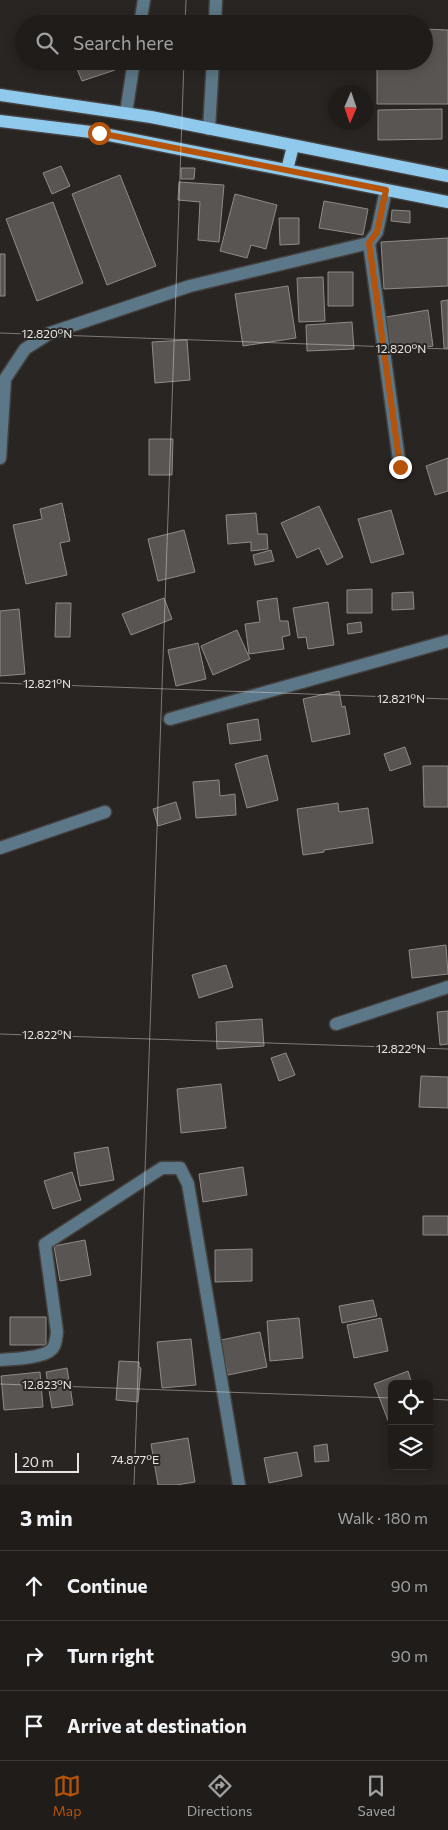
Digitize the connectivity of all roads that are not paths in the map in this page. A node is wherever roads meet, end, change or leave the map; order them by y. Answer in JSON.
{"nodes":[{"id":1,"x":144,"y":0,"type":"edge"},
{"id":2,"x":216,"y":0,"type":"edge"},
{"id":3,"x":142,"y":15,"type":"edge"},
{"id":4,"x":215,"y":15,"type":"edge"},
{"id":5,"x":133,"y":70,"type":"edge"},
{"id":6,"x":212,"y":70,"type":"edge"},
{"id":7,"x":0,"y":95,"type":"edge"},
{"id":8,"x":126,"y":113,"type":"junction"},
{"id":9,"x":0,"y":122,"type":"edge"},
{"id":10,"x":209,"y":129,"type":"junction"},
{"id":11,"x":293,"y":146,"type":"junction"},
{"id":12,"x":287,"y":170,"type":"junction"},
{"id":13,"x":448,"y":176,"type":"edge"},
{"id":14,"x":386,"y":190,"type":"junction"},
{"id":15,"x":448,"y":202,"type":"edge"},
{"id":16,"x":369,"y":243,"type":"junction"},
{"id":17,"x":0,"y":458,"type":"edge"},
{"id":18,"x":400,"y":467,"type":"dead end"},
{"id":19,"x":448,"y":641,"type":"edge"},
{"id":20,"x":170,"y":719,"type":"dead end"},
{"id":21,"x":105,"y":812,"type":"dead end"},
{"id":22,"x":0,"y":848,"type":"edge"},
{"id":23,"x":448,"y":987,"type":"edge"},
{"id":24,"x":336,"y":1024,"type":"dead end"},
{"id":25,"x":0,"y":1360,"type":"edge"},
{"id":26,"x":235,"y":1484,"type":"edge"}],
"edges":[{"from":1,"to":3,"type":"street"},
{"from":2,"to":4,"type":"street"},
{"from":5,"to":8,"type":"street"},
{"from":6,"to":10,"type":"street"},
{"from":7,"to":8,"type":"main road"},
{"from":8,"to":10,"type":"main road"},
{"from":9,"to":12,"type":"main road"},
{"from":10,"to":11,"type":"main road"},
{"from":11,"to":12,"type":"main road"},
{"from":11,"to":13,"type":"main road"},
{"from":12,"to":14,"type":"main road"},
{"from":14,"to":15,"type":"main road"},
{"from":14,"to":16,"type":"street"},
{"from":16,"to":17,"type":"street"},
{"from":16,"to":18,"type":"street"},
{"from":19,"to":20,"type":"street"},
{"from":21,"to":22,"type":"street"},
{"from":23,"to":24,"type":"street"},
{"from":25,"to":26,"type":"street"}]}
